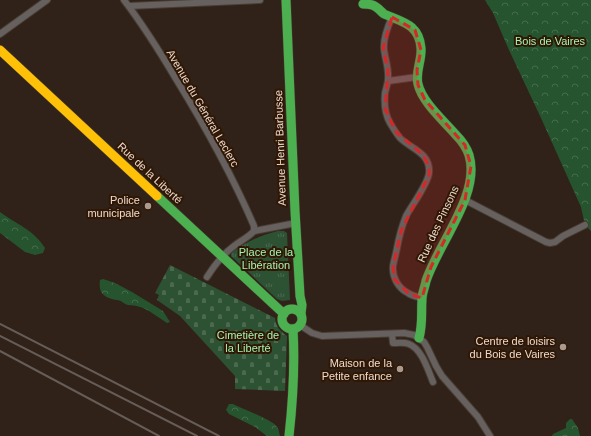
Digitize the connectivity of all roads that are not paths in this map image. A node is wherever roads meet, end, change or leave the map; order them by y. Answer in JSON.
{"nodes":[{"id":1,"x":47,"y":0,"type":"edge"},
{"id":2,"x":124,"y":0,"type":"edge"},
{"id":3,"x":260,"y":0,"type":"edge"},
{"id":4,"x":286,"y":0,"type":"edge"},
{"id":5,"x":363,"y":4,"type":"dead end"},
{"id":6,"x":129,"y":6,"type":"junction"},
{"id":7,"x":392,"y":17,"type":"junction"},
{"id":8,"x":0,"y":34,"type":"edge"},
{"id":9,"x":0,"y":50,"type":"edge"},
{"id":10,"x":417,"y":77,"type":"junction"},
{"id":11,"x":388,"y":81,"type":"junction"},
{"id":12,"x":465,"y":200,"type":"junction"},
{"id":13,"x":296,"y":223,"type":"junction"},
{"id":14,"x":585,"y":225,"type":"dead end"},
{"id":15,"x":254,"y":231,"type":"junction"},
{"id":16,"x":223,"y":256,"type":"junction"},
{"id":17,"x":207,"y":277,"type":"dead end"},
{"id":18,"x":300,"y":296,"type":"junction"},
{"id":19,"x":422,"y":298,"type":"junction"},
{"id":20,"x":288,"y":311,"type":"junction"},
{"id":21,"x":301,"y":314,"type":"junction"},
{"id":22,"x":296,"y":327,"type":"junction"},
{"id":23,"x":392,"y":334,"type":"junction"},
{"id":24,"x":419,"y":338,"type":"junction"},
{"id":25,"x":433,"y":382,"type":"dead end"},
{"id":26,"x":289,"y":436,"type":"edge"},
{"id":27,"x":490,"y":436,"type":"edge"}],
"edges":[{"from":1,"to":8,"type":"street"},
{"from":2,"to":6,"type":"street","name":"Avenue du Général Leclerc"},
{"from":3,"to":6,"type":"street"},
{"from":4,"to":13,"type":"street","name":"Avenue Henri Barbusse"},
{"from":5,"to":7,"type":"street","name":"Rue des Pinsons"},
{"from":6,"to":15,"type":"street","name":"Avenue du Général Leclerc"},
{"from":7,"to":10,"type":"street","name":"Rue des Pinsons"},
{"from":7,"to":11,"type":"street"},
{"from":9,"to":16,"type":"street","name":"Rue de la Liberté"},
{"from":10,"to":11,"type":"street"},
{"from":10,"to":12,"type":"street","name":"Rue des Pinsons"},
{"from":11,"to":19,"type":"street"},
{"from":12,"to":14,"type":"street"},
{"from":12,"to":19,"type":"street","name":"Rue des Pinsons"},
{"from":13,"to":15,"type":"street"},
{"from":13,"to":18,"type":"street","name":"Avenue Henri Barbusse"},
{"from":15,"to":16,"type":"street"},
{"from":16,"to":17,"type":"street"},
{"from":16,"to":20,"type":"street","name":"Rue de la Liberté"},
{"from":18,"to":20,"type":"street"},
{"from":18,"to":21,"type":"street","name":"Avenue Henri Barbusse"},
{"from":19,"to":24,"type":"street","name":"Rue des Pinsons"},
{"from":20,"to":21,"type":"street"},
{"from":20,"to":22,"type":"street"},
{"from":21,"to":22,"type":"street"},
{"from":22,"to":23,"type":"street"},
{"from":22,"to":26,"type":"street"},
{"from":23,"to":24,"type":"street"},
{"from":23,"to":25,"type":"street"},
{"from":24,"to":27,"type":"street"}]}
